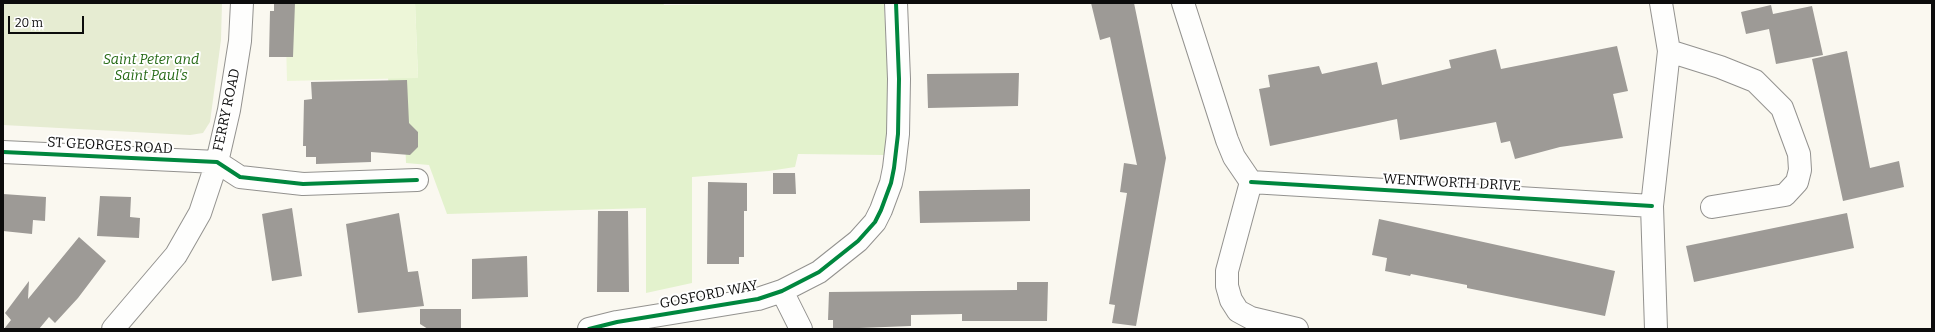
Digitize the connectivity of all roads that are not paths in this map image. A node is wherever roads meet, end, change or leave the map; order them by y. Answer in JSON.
{"nodes":[{"id":1,"x":242,"y":3,"type":"edge"},
{"id":2,"x":896,"y":3,"type":"edge"},
{"id":3,"x":1183,"y":3,"type":"edge"},
{"id":4,"x":1661,"y":3,"type":"edge"},
{"id":5,"x":1669,"y":51,"type":"junction"},
{"id":6,"x":3,"y":152,"type":"edge"},
{"id":7,"x":216,"y":162,"type":"junction"},
{"id":8,"x":417,"y":180,"type":"dead end"},
{"id":9,"x":1251,"y":182,"type":"junction"},
{"id":10,"x":1652,"y":206,"type":"junction"},
{"id":11,"x":1712,"y":207,"type":"dead end"},
{"id":12,"x":782,"y":290,"type":"junction"},
{"id":13,"x":113,"y":329,"type":"edge"},
{"id":14,"x":589,"y":329,"type":"edge"},
{"id":15,"x":801,"y":329,"type":"edge"},
{"id":16,"x":1297,"y":329,"type":"edge"},
{"id":17,"x":1656,"y":329,"type":"edge"}],
"edges":[{"from":1,"to":7,"type":"street","name":"FERRY ROAD"},
{"from":2,"to":12,"type":"street","name":"GOSFORD WAY"},
{"from":3,"to":9,"type":"street"},
{"from":4,"to":5,"type":"street"},
{"from":5,"to":10,"type":"street"},
{"from":5,"to":11,"type":"street"},
{"from":6,"to":7,"type":"street","name":"ST GEORGES ROAD"},
{"from":7,"to":8,"type":"street"},
{"from":7,"to":13,"type":"street","name":"FERRY ROAD"},
{"from":9,"to":10,"type":"street","name":"WENTWORTH DRIVE"},
{"from":9,"to":16,"type":"street"},
{"from":10,"to":17,"type":"street"},
{"from":12,"to":14,"type":"street","name":"GOSFORD WAY"},
{"from":12,"to":15,"type":"street"}]}
